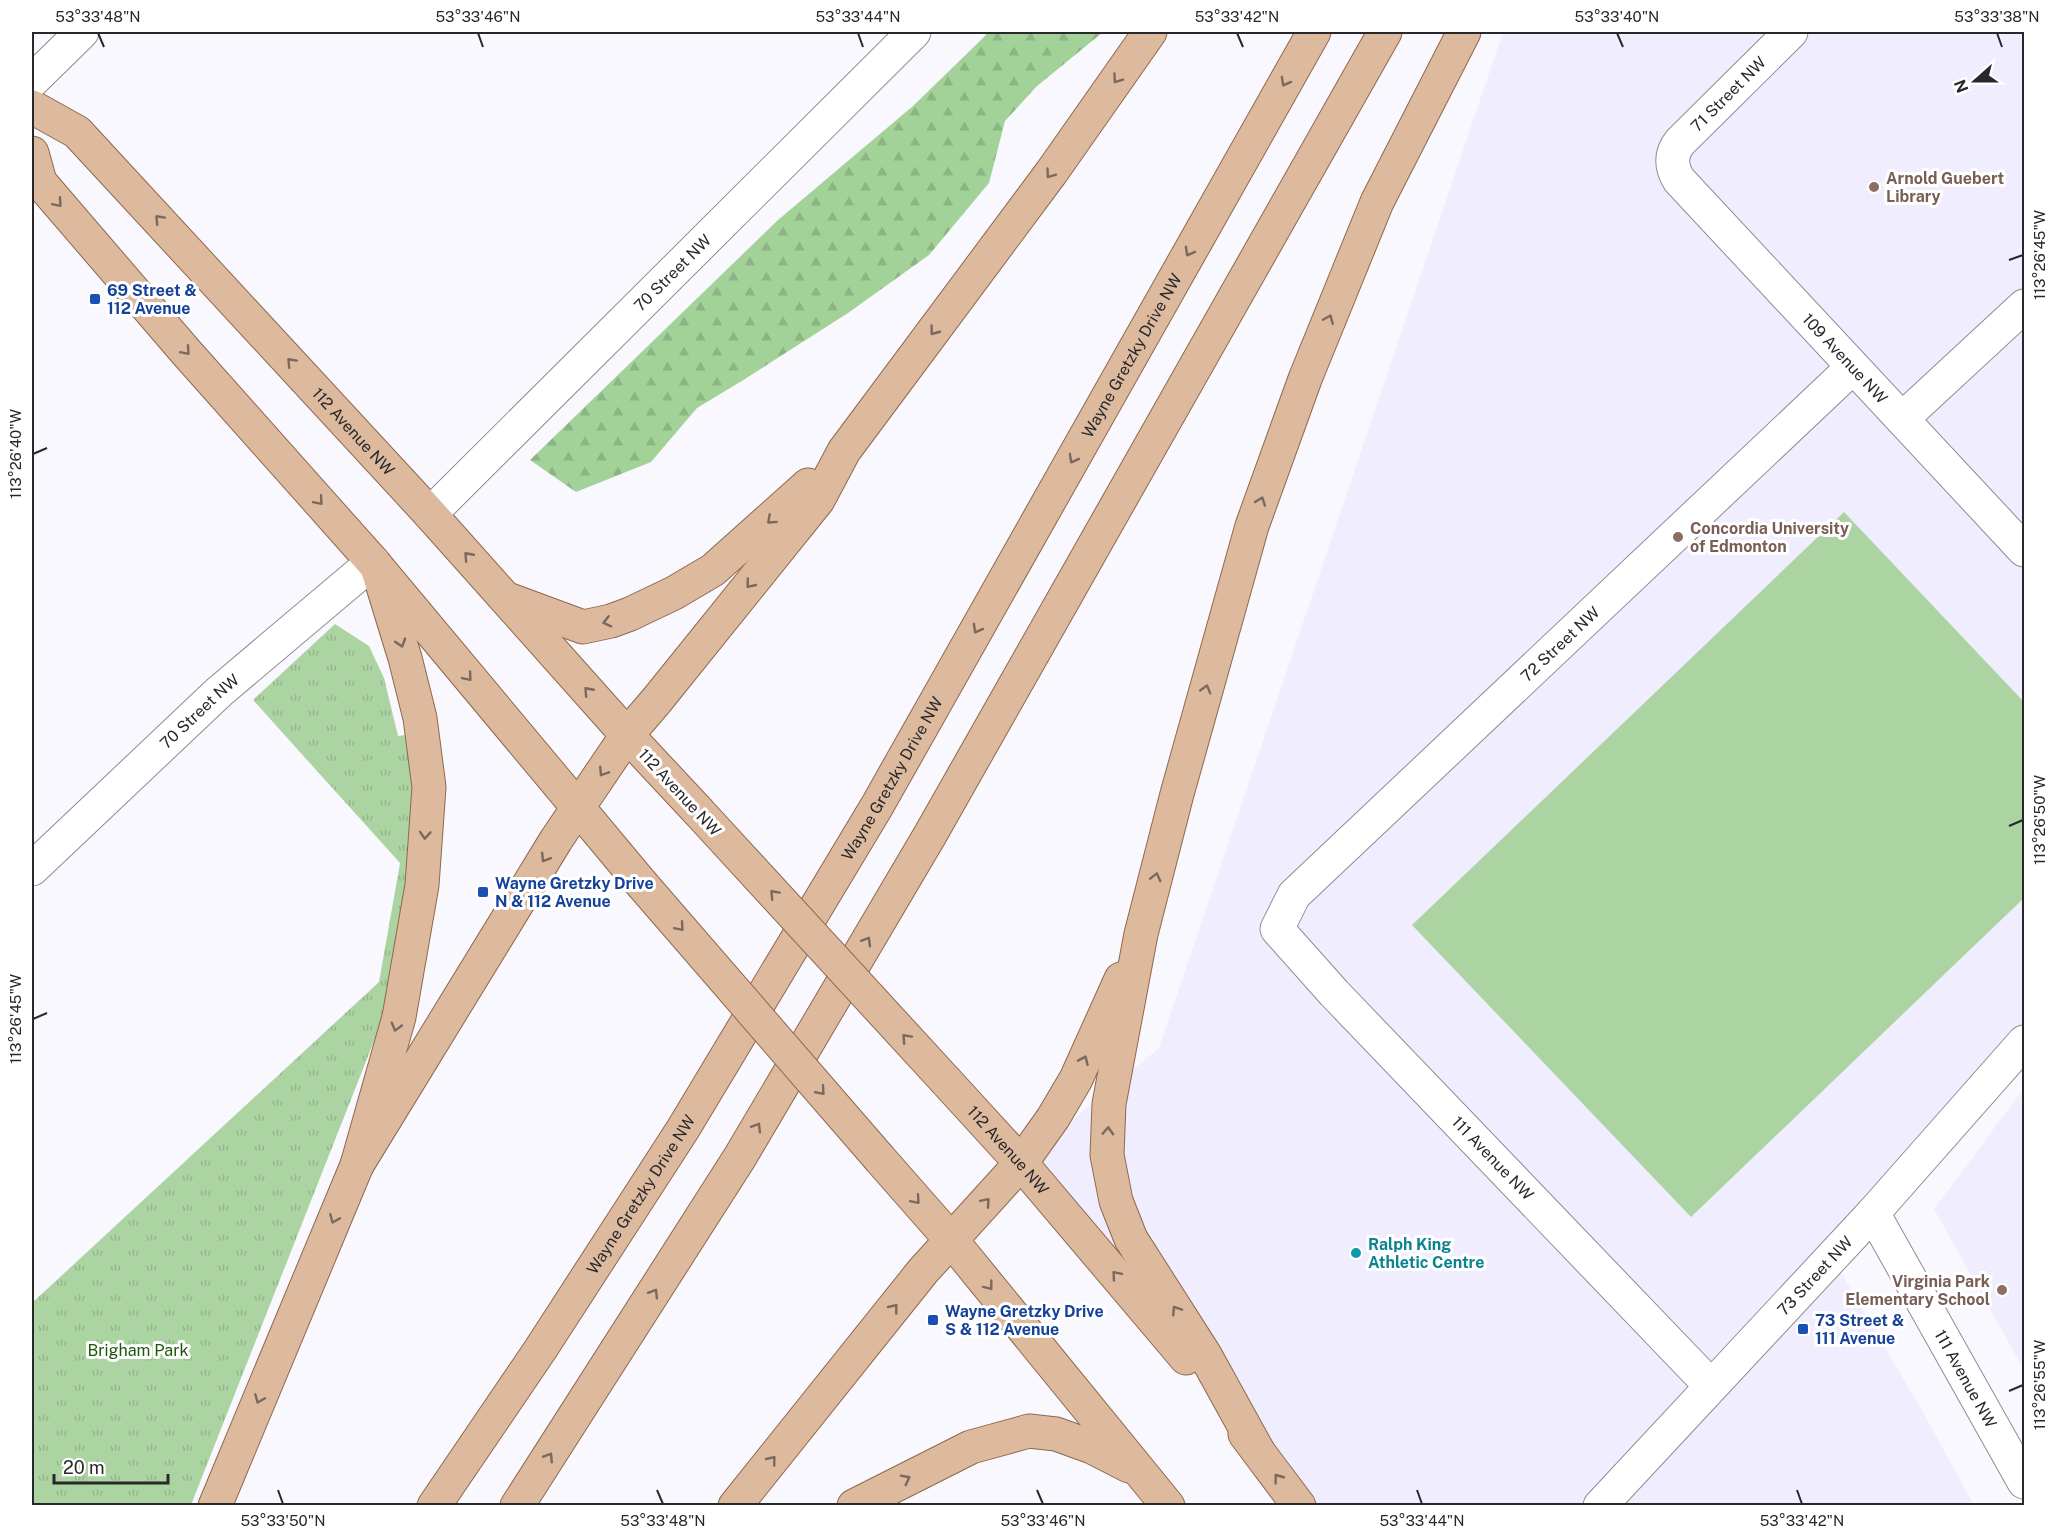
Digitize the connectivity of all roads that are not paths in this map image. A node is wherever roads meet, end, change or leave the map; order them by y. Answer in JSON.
{"nodes":[{"id":1,"x":82,"y":32,"type":"edge"},
{"id":2,"x":914,"y":32,"type":"edge"},
{"id":3,"x":1150,"y":32,"type":"edge"},
{"id":4,"x":1314,"y":32,"type":"edge"},
{"id":5,"x":1384,"y":32,"type":"edge"},
{"id":6,"x":1464,"y":32,"type":"edge"},
{"id":7,"x":1791,"y":32,"type":"edge"},
{"id":8,"x":32,"y":81,"type":"edge"},
{"id":9,"x":32,"y":107,"type":"edge"},
{"id":10,"x":32,"y":153,"type":"edge"},
{"id":11,"x":1672,"y":162,"type":"joint"},
{"id":12,"x":2025,"y":306,"type":"edge"},
{"id":13,"x":1853,"y":367,"type":"junction"},
{"id":14,"x":1902,"y":419,"type":"junction"},
{"id":15,"x":844,"y":451,"type":"junction"},
{"id":16,"x":430,"y":514,"type":"junction"},
{"id":17,"x":2025,"y":550,"type":"edge"},
{"id":18,"x":375,"y":565,"type":"junction"},
{"id":19,"x":506,"y":598,"type":"junction"},
{"id":20,"x":627,"y":735,"type":"junction"},
{"id":21,"x":578,"y":809,"type":"junction"},
{"id":22,"x":32,"y":869,"type":"edge"},
{"id":23,"x":1277,"y":929,"type":"joint"},
{"id":24,"x":1141,"y":933,"type":"junction"},
{"id":25,"x":2025,"y":1042,"type":"edge"},
{"id":26,"x":1021,"y":1163,"type":"junction"},
{"id":27,"x":357,"y":1165,"type":"junction"},
{"id":28,"x":1873,"y":1213,"type":"junction"},
{"id":29,"x":952,"y":1241,"type":"junction"},
{"id":30,"x":1711,"y":1386,"type":"junction"},
{"id":31,"x":1258,"y":1451,"type":"junction"},
{"id":32,"x":1138,"y":1470,"type":"junction"},
{"id":33,"x":2025,"y":1482,"type":"edge"},
{"id":34,"x":215,"y":1506,"type":"edge"},
{"id":35,"x":434,"y":1506,"type":"edge"},
{"id":36,"x":516,"y":1506,"type":"edge"},
{"id":37,"x":735,"y":1506,"type":"edge"},
{"id":38,"x":854,"y":1506,"type":"edge"},
{"id":39,"x":1168,"y":1506,"type":"edge"},
{"id":40,"x":1299,"y":1506,"type":"edge"},
{"id":41,"x":1600,"y":1506,"type":"edge"}],
"edges":[{"from":1,"to":8,"type":"street"},
{"from":2,"to":16,"type":"street","name":"70 Street NW"},
{"from":3,"to":15,"type":"main road","one_way":true},
{"from":4,"to":35,"type":"main road","name":"Wayne Gretzky Drive NW","one_way":true},
{"from":36,"to":5,"type":"main road","one_way":true},
{"from":24,"to":6,"type":"main road","one_way":true},
{"from":7,"to":11,"type":"street","name":"71 Street NW"},
{"from":16,"to":9,"type":"main road","name":"112 Avenue NW","one_way":true},
{"from":10,"to":18,"type":"main road","one_way":true},
{"from":11,"to":13,"type":"street","name":"109 Avenue NW"},
{"from":12,"to":14,"type":"street"},
{"from":13,"to":14,"type":"street","name":"109 Avenue NW"},
{"from":13,"to":23,"type":"street","name":"72 Street NW"},
{"from":14,"to":17,"type":"street","name":"109 Avenue NW"},
{"from":15,"to":19,"type":"main road","one_way":true},
{"from":15,"to":20,"type":"main road","one_way":true},
{"from":19,"to":16,"type":"main road","name":"112 Avenue NW","one_way":true},
{"from":18,"to":21,"type":"main road","one_way":true},
{"from":18,"to":22,"type":"street","name":"70 Street NW"},
{"from":18,"to":27,"type":"main road","one_way":true},
{"from":20,"to":19,"type":"main road","name":"112 Avenue NW","one_way":true},
{"from":20,"to":21,"type":"main road","one_way":true},
{"from":26,"to":20,"type":"main road","name":"112 Avenue NW","one_way":true,"bridge":true},
{"from":21,"to":27,"type":"main road","one_way":true},
{"from":21,"to":29,"type":"main road","one_way":true,"bridge":true},
{"from":23,"to":30,"type":"street","name":"111 Avenue NW"},
{"from":26,"to":24,"type":"main road","one_way":true},
{"from":31,"to":24,"type":"main road","one_way":true},
{"from":25,"to":28,"type":"street","name":"73 Street NW"},
{"from":29,"to":26,"type":"main road","one_way":true},
{"from":31,"to":26,"type":"main road","name":"112 Avenue NW","one_way":true},
{"from":27,"to":34,"type":"main road","one_way":true},
{"from":28,"to":30,"type":"street","name":"73 Street NW"},
{"from":28,"to":33,"type":"street","name":"111 Avenue NW"},
{"from":29,"to":32,"type":"main road","one_way":true},
{"from":37,"to":29,"type":"main road","one_way":true},
{"from":30,"to":41,"type":"street","name":"73 Street NW"},
{"from":40,"to":31,"type":"main road","name":"112 Avenue NW","one_way":true},
{"from":38,"to":32,"type":"main road","one_way":true},
{"from":32,"to":39,"type":"main road"}]}
